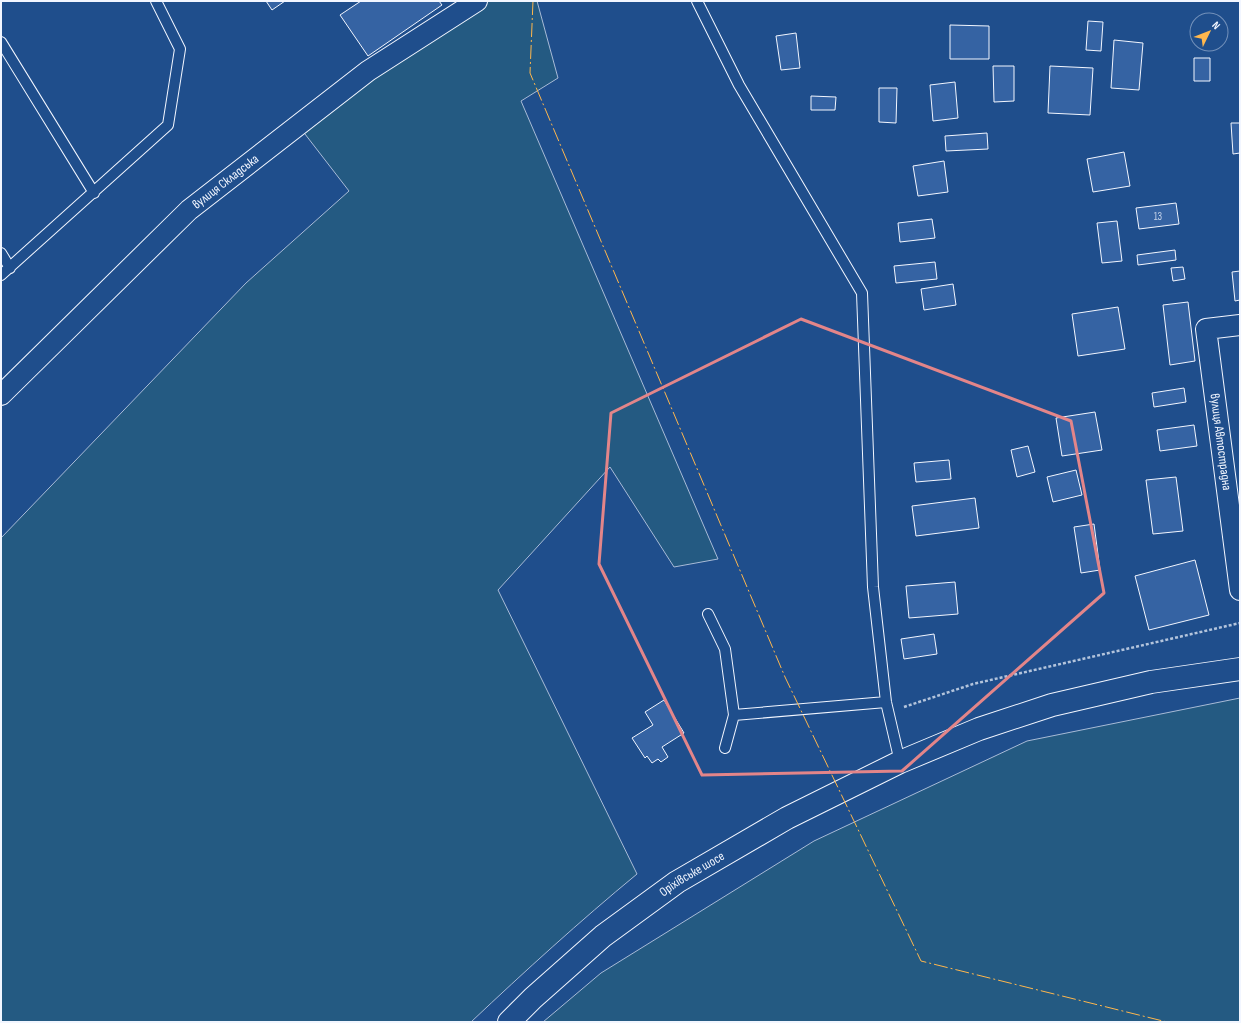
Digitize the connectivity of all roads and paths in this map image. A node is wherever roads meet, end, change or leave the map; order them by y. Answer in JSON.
{"nodes":[{"id":1,"x":156,"y":1,"type":"edge"},
{"id":2,"x":477,"y":1,"type":"edge"},
{"id":3,"x":697,"y":1,"type":"edge"},
{"id":4,"x":1,"y":42,"type":"edge"},
{"id":5,"x":94,"y":193,"type":"junction"},
{"id":6,"x":1,"y":253,"type":"edge"},
{"id":7,"x":10,"y":268,"type":"junction"},
{"id":8,"x":1,"y":276,"type":"edge"},
{"id":9,"x":1240,"y":325,"type":"edge"},
{"id":10,"x":1,"y":395,"type":"edge"},
{"id":11,"x":1240,"y":590,"type":"edge"},
{"id":12,"x":708,"y":614,"type":"dead end"},
{"id":13,"x":1240,"y":624,"type":"edge"},
{"id":14,"x":1240,"y":669,"type":"edge"},
{"id":15,"x":886,"y":702,"type":"junction"},
{"id":16,"x":888,"y":713,"type":"junction"},
{"id":17,"x":734,"y":715,"type":"junction"},
{"id":18,"x":725,"y":748,"type":"dead end"},
{"id":19,"x":900,"y":762,"type":"junction"},
{"id":20,"x":509,"y":1022,"type":"edge"}],
"edges":[{"from":1,"to":5,"type":"lane"},
{"from":2,"to":10,"type":"street","name":"вулиця Складська"},
{"from":3,"to":15,"type":"lane"},
{"from":4,"to":5,"type":"lane"},
{"from":5,"to":7,"type":"lane"},
{"from":6,"to":7,"type":"lane"},
{"from":7,"to":8,"type":"lane"},
{"from":9,"to":11,"type":"street","name":"вулиця Автострадна"},
{"from":12,"to":17,"type":"lane"},
{"from":13,"to":16,"type":"path"},
{"from":14,"to":19,"type":"highway","name":"Оріхівське шосе"},
{"from":15,"to":16,"type":"lane"},
{"from":15,"to":17,"type":"lane"},
{"from":16,"to":19,"type":"lane"},
{"from":17,"to":18,"type":"lane"},
{"from":19,"to":20,"type":"highway","name":"Оріхівське шосе"}]}
